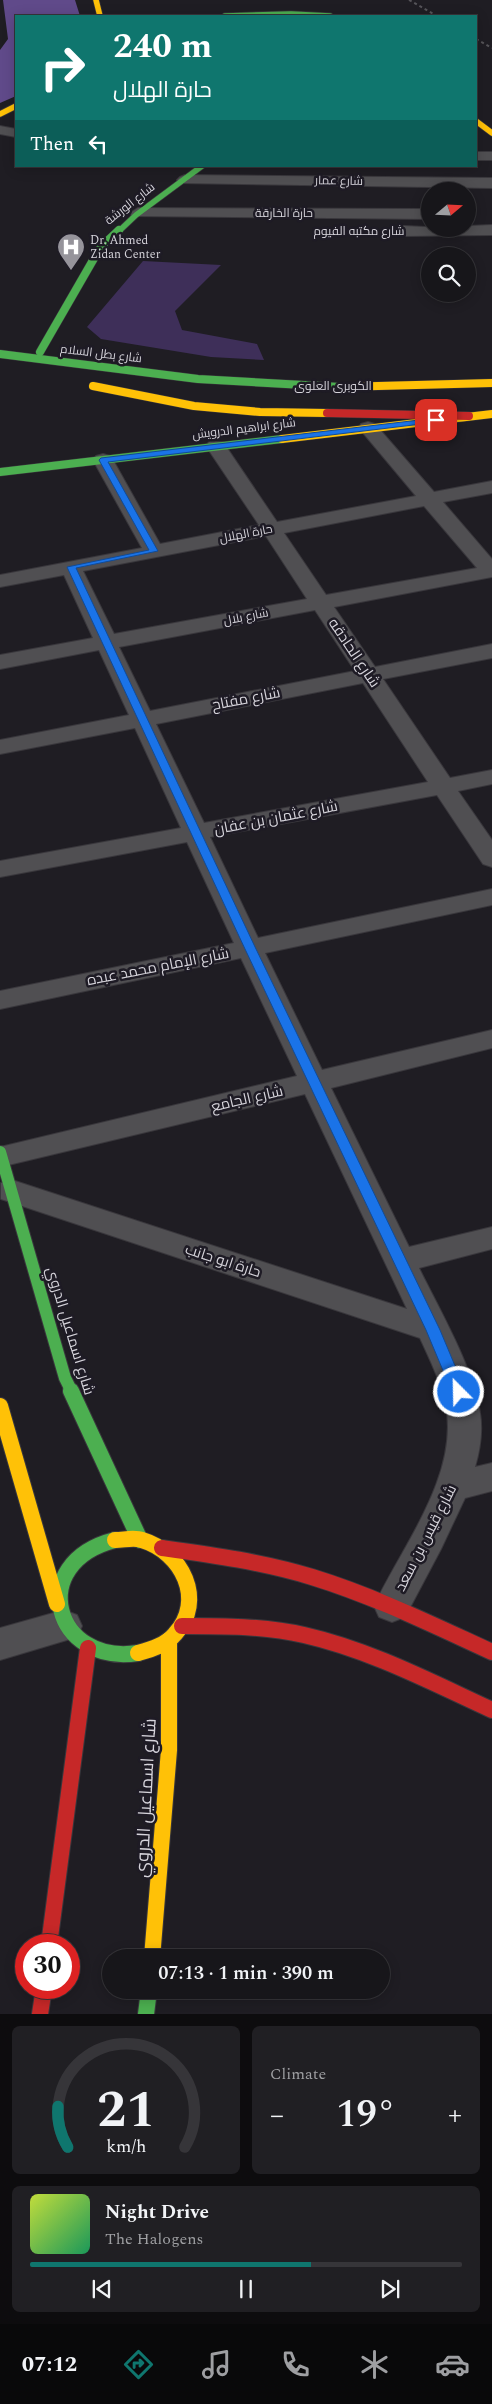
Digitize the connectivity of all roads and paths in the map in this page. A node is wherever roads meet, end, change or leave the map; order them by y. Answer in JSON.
{"nodes":[{"id":1,"x":96,"y":0,"type":"edge"},
{"id":2,"x":265,"y":0,"type":"edge"},
{"id":3,"x":293,"y":0,"type":"edge"},
{"id":4,"x":100,"y":15,"type":"edge"},
{"id":5,"x":291,"y":15,"type":"edge"},
{"id":6,"x":15,"y":106,"type":"edge"},
{"id":7,"x":0,"y":114,"type":"edge"},
{"id":8,"x":477,"y":122,"type":"edge"},
{"id":9,"x":0,"y":130,"type":"edge"},
{"id":10,"x":15,"y":133,"type":"edge"},
{"id":11,"x":492,"y":133,"type":"edge"},
{"id":12,"x":477,"y":156,"type":"edge"},
{"id":13,"x":492,"y":156,"type":"edge"},
{"id":14,"x":201,"y":167,"type":"edge"},
{"id":15,"x":185,"y":180,"type":"junction"},
{"id":16,"x":492,"y":183,"type":"edge"},
{"id":17,"x":138,"y":213,"type":"junction"},
{"id":18,"x":421,"y":214,"type":"edge"},
{"id":19,"x":492,"y":230,"type":"edge"},
{"id":20,"x":384,"y":231,"type":"dead end"},
{"id":21,"x":69,"y":351,"type":"dead end"},
{"id":22,"x":40,"y":352,"type":"junction"},
{"id":23,"x":2,"y":355,"type":"edge"},
{"id":24,"x":198,"y":379,"type":"joint"},
{"id":25,"x":492,"y":383,"type":"edge"},
{"id":26,"x":180,"y":392,"type":"dead end"},
{"id":27,"x":492,"y":414,"type":"edge"},
{"id":28,"x":469,"y":416,"type":"junction"},
{"id":29,"x":368,"y":428,"type":"junction"},
{"id":30,"x":216,"y":446,"type":"junction"},
{"id":31,"x":103,"y":460,"type":"junction"},
{"id":32,"x":0,"y":472,"type":"edge"},
{"id":33,"x":492,"y":487,"type":"edge"},
{"id":34,"x":429,"y":499,"type":"junction"},
{"id":35,"x":271,"y":529,"type":"junction"},
{"id":36,"x":154,"y":551,"type":"junction"},
{"id":37,"x":71,"y":567,"type":"junction"},
{"id":38,"x":491,"y":571,"type":"edge"},
{"id":39,"x":0,"y":580,"type":"edge"},
{"id":40,"x":320,"y":603,"type":"junction"},
{"id":41,"x":107,"y":643,"type":"junction"},
{"id":42,"x":492,"y":651,"type":"edge"},
{"id":43,"x":0,"y":662,"type":"edge"},
{"id":44,"x":368,"y":675,"type":"junction"},
{"id":45,"x":143,"y":719,"type":"junction"},
{"id":46,"x":0,"y":747,"type":"edge"},
{"id":47,"x":492,"y":777,"type":"edge"},
{"id":48,"x":444,"y":786,"type":"junction"},
{"id":49,"x":196,"y":832,"type":"junction"},
{"id":50,"x":492,"y":858,"type":"edge"},
{"id":51,"x":0,"y":869,"type":"edge"},
{"id":52,"x":492,"y":898,"type":"edge"},
{"id":53,"x":250,"y":949,"type":"junction"},
{"id":54,"x":0,"y":1000,"type":"edge"},
{"id":55,"x":492,"y":1039,"type":"edge"},
{"id":56,"x":314,"y":1083,"type":"junction"},
{"id":57,"x":1,"y":1154,"type":"edge"},
{"id":58,"x":12,"y":1191,"type":"junction"},
{"id":59,"x":492,"y":1238,"type":"edge"},
{"id":60,"x":400,"y":1261,"type":"junction"},
{"id":61,"x":433,"y":1330,"type":"junction"},
{"id":62,"x":0,"y":1406,"type":"edge"},
{"id":63,"x":492,"y":1477,"type":"edge"},
{"id":64,"x":453,"y":1487,"type":"junction"},
{"id":65,"x":140,"y":1540,"type":"junction"},
{"id":66,"x":162,"y":1548,"type":"junction"},
{"id":67,"x":392,"y":1606,"type":"junction"},
{"id":68,"x":182,"y":1626,"type":"junction"},
{"id":69,"x":70,"y":1627,"type":"junction"},
{"id":70,"x":169,"y":1640,"type":"junction"},
{"id":71,"x":0,"y":1644,"type":"edge"},
{"id":72,"x":492,"y":1652,"type":"edge"},
{"id":73,"x":492,"y":1710,"type":"edge"},
{"id":74,"x":50,"y":1934,"type":"edge"},
{"id":75,"x":153,"y":1949,"type":"edge"},
{"id":76,"x":42,"y":1999,"type":"edge"},
{"id":77,"x":148,"y":1999,"type":"edge"},
{"id":78,"x":40,"y":2014,"type":"edge"},
{"id":79,"x":146,"y":2014,"type":"edge"}],
"edges":[{"from":1,"to":4,"type":"main road"},
{"from":2,"to":5,"type":"main road"},
{"from":3,"to":5,"type":"main road"},
{"from":6,"to":7,"type":"main road"},
{"from":8,"to":11,"type":"main road"},
{"from":9,"to":10,"type":"street"},
{"from":12,"to":13,"type":"street"},
{"from":14,"to":15,"type":"main road","name":"شارع الورشة"},
{"from":15,"to":16,"type":"street","name":"شارع عمار"},
{"from":15,"to":17,"type":"main road","name":"شارع الورشة"},
{"from":17,"to":18,"type":"street","name":"حارة الخارقة"},
{"from":17,"to":22,"type":"main road","name":"شارع الورشة"},
{"from":19,"to":20,"type":"street","name":"شارع مكتبه الفيوم"},
{"from":21,"to":22,"type":"main road"},
{"from":22,"to":23,"type":"main road"},
{"from":23,"to":24,"type":"main road","name":"شارع بطل السلام"},
{"from":24,"to":25,"type":"main road","name":"الكوبرى العلوى"},
{"from":26,"to":28,"type":"main road"},
{"from":27,"to":28,"type":"main road","name":"شارع ابراهيم الدرويش"},
{"from":28,"to":29,"type":"main road","name":"شارع ابراهيم الدرويش"},
{"from":29,"to":30,"type":"main road","name":"شارع ابراهيم الدرويش"},
{"from":29,"to":34,"type":"street"},
{"from":30,"to":31,"type":"main road","name":"شارع ابراهيم الدرويش"},
{"from":30,"to":35,"type":"street","name":"شارع الحادقه"},
{"from":31,"to":32,"type":"main road","name":"شارع ابراهيم الدرويش"},
{"from":31,"to":36,"type":"street"},
{"from":33,"to":34,"type":"street","name":"حارة الهلال"},
{"from":34,"to":35,"type":"street","name":"حارة الهلال"},
{"from":34,"to":38,"type":"street"},
{"from":35,"to":36,"type":"street","name":"حارة الهلال"},
{"from":35,"to":40,"type":"street","name":"شارع الحادقه"},
{"from":36,"to":37,"type":"street","name":"حارة الهلال"},
{"from":37,"to":39,"type":"street","name":"حارة الهلال"},
{"from":37,"to":41,"type":"street","name":"شارع قيس بن سعد"},
{"from":38,"to":40,"type":"street","name":"شارع بلال"},
{"from":40,"to":41,"type":"street","name":"شارع بلال"},
{"from":40,"to":44,"type":"street","name":"شارع الحادقه"},
{"from":41,"to":43,"type":"street","name":"شارع بلال"},
{"from":41,"to":45,"type":"street","name":"شارع قيس بن سعد"},
{"from":42,"to":44,"type":"street","name":"شارع مفتاح"},
{"from":44,"to":45,"type":"street","name":"شارع مفتاح"},
{"from":44,"to":48,"type":"street","name":"شارع الحادقه"},
{"from":45,"to":46,"type":"street","name":"شارع مفتاح"},
{"from":45,"to":49,"type":"street","name":"شارع قيس بن سعد"},
{"from":47,"to":48,"type":"street","name":"شارع عثمان بن عفان"},
{"from":48,"to":49,"type":"street","name":"شارع عثمان بن عفان"},
{"from":48,"to":50,"type":"street","name":"شارع الحادقه"},
{"from":49,"to":51,"type":"street","name":"شارع عثمان بن عفان"},
{"from":49,"to":53,"type":"street","name":"شارع قيس بن سعد"},
{"from":52,"to":53,"type":"street","name":"شارع الإمام محمد عبده"},
{"from":53,"to":54,"type":"street","name":"شارع الإمام محمد عبده"},
{"from":53,"to":56,"type":"street","name":"شارع قيس بن سعد"},
{"from":55,"to":56,"type":"street","name":"شارع الجامع"},
{"from":56,"to":57,"type":"street","name":"شارع الجامع"},
{"from":56,"to":60,"type":"street","name":"شارع قيس بن سعد"},
{"from":57,"to":58,"type":"main road","name":"شارع اسماعيل الدروي"},
{"from":58,"to":61,"type":"street","name":"حارة ابو جانب"},
{"from":58,"to":65,"type":"main road","name":"شارع اسماعيل الدروي"},
{"from":59,"to":60,"type":"street"},
{"from":60,"to":61,"type":"street","name":"شارع قيس بن سعد"},
{"from":61,"to":64,"type":"street","name":"شارع قيس بن سعد"},
{"from":62,"to":69,"type":"main road"},
{"from":63,"to":64,"type":"street"},
{"from":64,"to":67,"type":"street","name":"شارع قيس بن سعد"},
{"from":65,"to":66,"type":"main road"},
{"from":65,"to":69,"type":"main road"},
{"from":66,"to":67,"type":"main road"},
{"from":66,"to":68,"type":"main road"},
{"from":67,"to":72,"type":"main road"},
{"from":68,"to":70,"type":"main road"},
{"from":68,"to":73,"type":"main road"},
{"from":69,"to":70,"type":"main road"},
{"from":69,"to":71,"type":"street"},
{"from":69,"to":74,"type":"main road"},
{"from":70,"to":75,"type":"main road","name":"شارع اسماعيل الدروي"},
{"from":76,"to":78,"type":"main road"},
{"from":77,"to":79,"type":"main road"}]}
